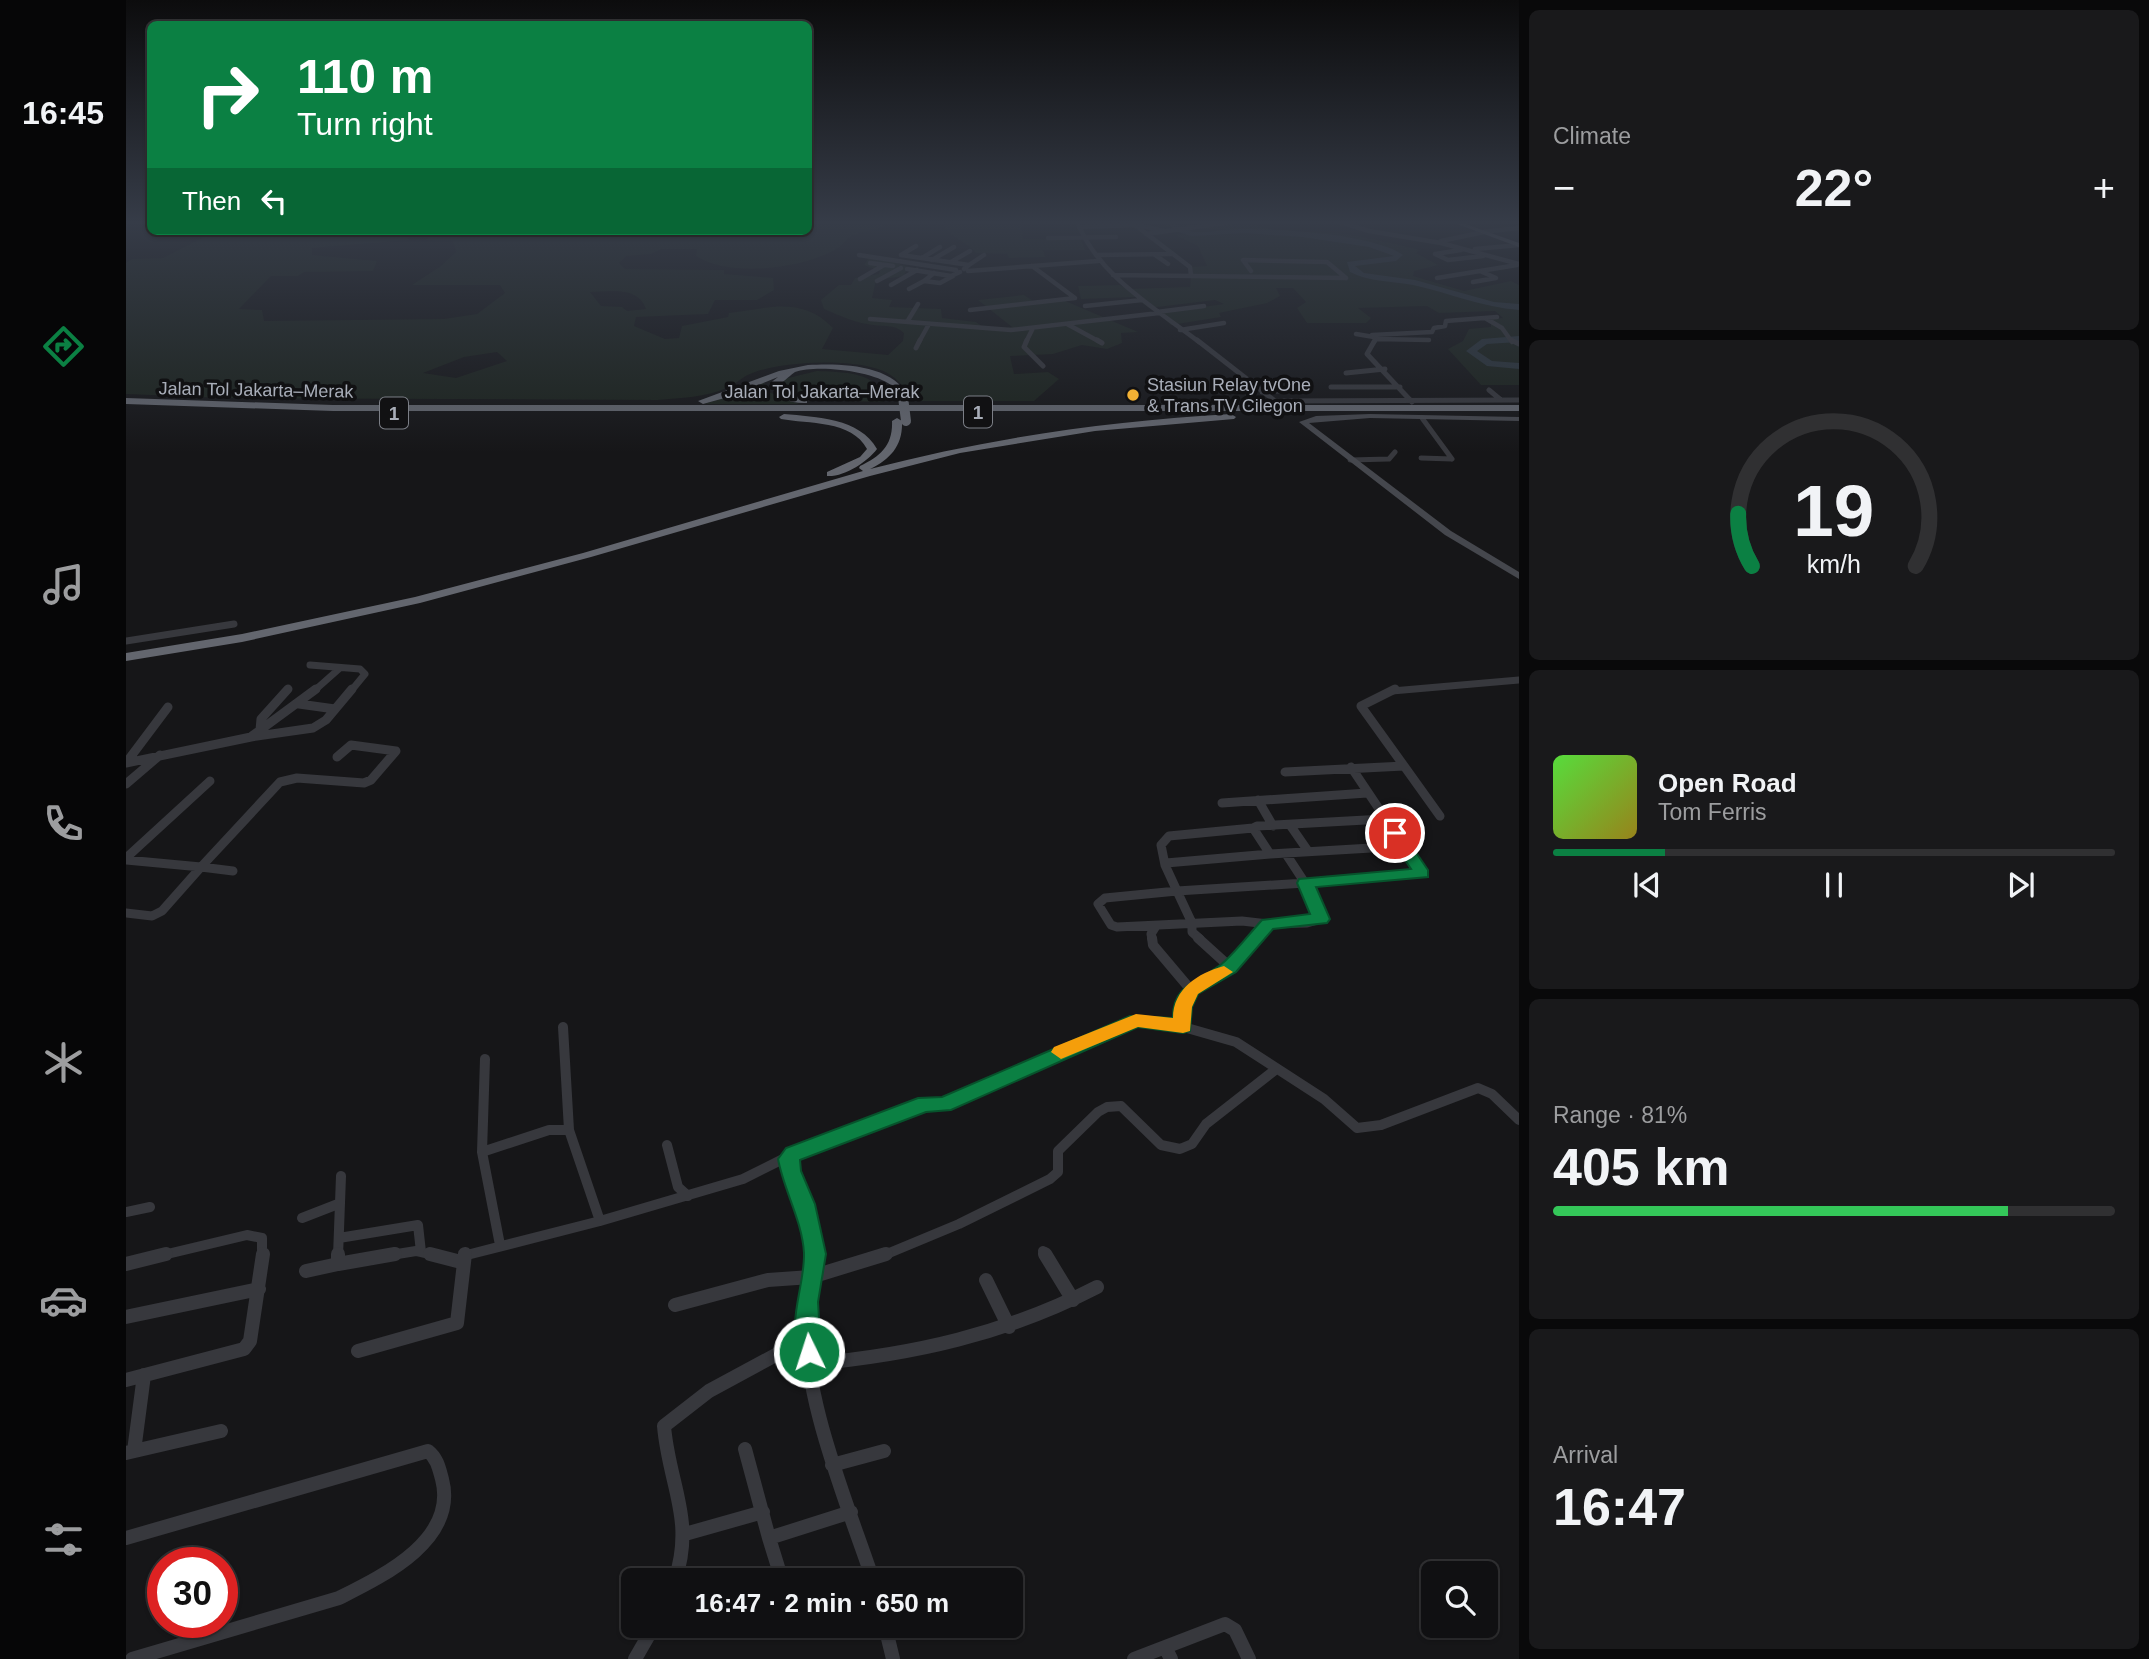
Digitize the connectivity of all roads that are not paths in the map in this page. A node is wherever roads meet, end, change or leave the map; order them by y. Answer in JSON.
{"nodes":[{"id":1,"x":1069,"y":298,"type":"edge"},
{"id":2,"x":1142,"y":300,"type":"joint"},
{"id":3,"x":918,"y":304,"type":"dead end"},
{"id":4,"x":1086,"y":306,"type":"dead end"},
{"id":5,"x":1204,"y":306,"type":"dead end"},
{"id":6,"x":970,"y":310,"type":"dead end"},
{"id":7,"x":1157,"y":312,"type":"junction"},
{"id":8,"x":1110,"y":314,"type":"dead end"},
{"id":9,"x":1497,"y":317,"type":"dead end"},
{"id":10,"x":1485,"y":318,"type":"junction"},
{"id":11,"x":870,"y":319,"type":"dead end"},
{"id":12,"x":907,"y":322,"type":"junction"},
{"id":13,"x":1224,"y":323,"type":"dead end"},
{"id":14,"x":929,"y":324,"type":"junction"},
{"id":15,"x":1067,"y":324,"type":"junction"},
{"id":16,"x":1033,"y":328,"type":"junction"},
{"id":17,"x":1180,"y":330,"type":"junction"},
{"id":18,"x":1356,"y":334,"type":"dead end"},
{"id":19,"x":1374,"y":337,"type":"junction"},
{"id":20,"x":1429,"y":340,"type":"dead end"},
{"id":21,"x":1102,"y":344,"type":"dead end"},
{"id":22,"x":1516,"y":344,"type":"edge"},
{"id":23,"x":916,"y":348,"type":"dead end"},
{"id":24,"x":1044,"y":366,"type":"dead end"},
{"id":25,"x":1385,"y":369,"type":"junction"},
{"id":26,"x":1346,"y":373,"type":"dead end"},
{"id":27,"x":1331,"y":387,"type":"dead end"},
{"id":28,"x":1399,"y":387,"type":"junction"},
{"id":29,"x":1295,"y":390,"type":"dead end"},
{"id":30,"x":1489,"y":390,"type":"dead end"},
{"id":31,"x":1262,"y":392,"type":"junction"},
{"id":32,"x":1459,"y":393,"type":"dead end"},
{"id":33,"x":1447,"y":395,"type":"dead end"},
{"id":34,"x":899,"y":397,"type":"junction"},
{"id":35,"x":1501,"y":400,"type":"junction"},
{"id":36,"x":1519,"y":400,"type":"edge"},
{"id":37,"x":126,"y":401,"type":"edge"},
{"id":38,"x":1412,"y":401,"type":"junction"},
{"id":39,"x":1455,"y":401,"type":"junction"},
{"id":40,"x":1468,"y":401,"type":"junction"},
{"id":41,"x":126,"y":407,"type":"edge"},
{"id":42,"x":589,"y":407,"type":"junction"},
{"id":43,"x":920,"y":408,"type":"junction"},
{"id":44,"x":1519,"y":410,"type":"edge"},
{"id":45,"x":1292,"y":412,"type":"junction"},
{"id":46,"x":663,"y":413,"type":"junction"},
{"id":47,"x":1422,"y":418,"type":"junction"},
{"id":48,"x":1519,"y":419,"type":"edge"},
{"id":49,"x":902,"y":421,"type":"junction"},
{"id":50,"x":1395,"y":452,"type":"dead end"},
{"id":51,"x":1421,"y":458,"type":"dead end"},
{"id":52,"x":1350,"y":460,"type":"junction"},
{"id":53,"x":865,"y":473,"type":"junction"},
{"id":54,"x":769,"y":498,"type":"junction"},
{"id":55,"x":1519,"y":576,"type":"edge"},
{"id":56,"x":234,"y":624,"type":"dead end"},
{"id":57,"x":126,"y":640,"type":"edge"},
{"id":58,"x":126,"y":655,"type":"edge"},
{"id":59,"x":310,"y":665,"type":"dead end"},
{"id":60,"x":340,"y":668,"type":"junction"},
{"id":61,"x":1519,"y":680,"type":"edge"},
{"id":62,"x":308,"y":695,"type":"junction"},
{"id":63,"x":299,"y":704,"type":"junction"},
{"id":64,"x":168,"y":707,"type":"dead end"},
{"id":65,"x":335,"y":709,"type":"junction"},
{"id":66,"x":260,"y":730,"type":"junction"},
{"id":67,"x":251,"y":737,"type":"junction"},
{"id":68,"x":162,"y":754,"type":"junction"},
{"id":69,"x":337,"y":757,"type":"dead end"},
{"id":70,"x":126,"y":763,"type":"edge"},
{"id":71,"x":1404,"y":766,"type":"junction"},
{"id":72,"x":1351,"y":767,"type":"junction"},
{"id":73,"x":1285,"y":772,"type":"dead end"},
{"id":74,"x":210,"y":781,"type":"dead end"},
{"id":75,"x":126,"y":784,"type":"edge"},
{"id":76,"x":1367,"y":793,"type":"junction"},
{"id":77,"x":1258,"y":800,"type":"junction"},
{"id":78,"x":1222,"y":803,"type":"dead end"},
{"id":79,"x":1440,"y":816,"type":"dead end"},
{"id":80,"x":1384,"y":819,"type":"junction"},
{"id":81,"x":1290,"y":825,"type":"junction"},
{"id":82,"x":1273,"y":826,"type":"junction"},
{"id":83,"x":1254,"y":828,"type":"junction"},
{"id":84,"x":1405,"y":846,"type":"junction"},
{"id":85,"x":1308,"y":851,"type":"junction"},
{"id":86,"x":1270,"y":853,"type":"junction"},
{"id":87,"x":1286,"y":854,"type":"junction"},
{"id":88,"x":126,"y":859,"type":"edge"},
{"id":89,"x":1166,"y":863,"type":"junction"},
{"id":90,"x":201,"y":867,"type":"junction"},
{"id":91,"x":233,"y":871,"type":"dead end"},
{"id":92,"x":1305,"y":883,"type":"junction"},
{"id":93,"x":1177,"y":891,"type":"junction"},
{"id":94,"x":126,"y":913,"type":"edge"},
{"id":95,"x":1192,"y":923,"type":"junction"},
{"id":96,"x":1268,"y":924,"type":"junction"},
{"id":97,"x":1156,"y":926,"type":"junction"},
{"id":98,"x":1230,"y":967,"type":"junction"},
{"id":99,"x":1191,"y":989,"type":"junction"},
{"id":100,"x":1183,"y":1026,"type":"junction"},
{"id":101,"x":562,"y":1027,"type":"dead end"},
{"id":102,"x":485,"y":1059,"type":"dead end"},
{"id":103,"x":1275,"y":1070,"type":"junction"},
{"id":104,"x":1519,"y":1120,"type":"edge"},
{"id":105,"x":569,"y":1130,"type":"junction"},
{"id":106,"x":667,"y":1145,"type":"dead end"},
{"id":107,"x":482,"y":1152,"type":"junction"},
{"id":108,"x":788,"y":1159,"type":"junction"},
{"id":109,"x":341,"y":1176,"type":"dead end"},
{"id":110,"x":688,"y":1196,"type":"junction"},
{"id":111,"x":338,"y":1204,"type":"junction"},
{"id":112,"x":150,"y":1207,"type":"dead end"},
{"id":113,"x":126,"y":1212,"type":"edge"},
{"id":114,"x":302,"y":1218,"type":"dead end"},
{"id":115,"x":600,"y":1221,"type":"junction"},
{"id":116,"x":339,"y":1238,"type":"junction"},
{"id":117,"x":500,"y":1245,"type":"junction"},
{"id":118,"x":1043,"y":1251,"type":"dead end"},
{"id":119,"x":421,"y":1252,"type":"junction"},
{"id":120,"x":461,"y":1262,"type":"junction"},
{"id":121,"x":126,"y":1264,"type":"edge"},
{"id":122,"x":338,"y":1264,"type":"junction"},
{"id":123,"x":306,"y":1271,"type":"dead end"},
{"id":124,"x":811,"y":1277,"type":"junction"},
{"id":125,"x":986,"y":1280,"type":"dead end"},
{"id":126,"x":1097,"y":1287,"type":"dead end"},
{"id":127,"x":259,"y":1289,"type":"junction"},
{"id":128,"x":1073,"y":1300,"type":"junction"},
{"id":129,"x":675,"y":1305,"type":"dead end"},
{"id":130,"x":126,"y":1317,"type":"edge"},
{"id":131,"x":1009,"y":1327,"type":"junction"},
{"id":132,"x":807,"y":1338,"type":"junction"},
{"id":133,"x":358,"y":1351,"type":"dead end"},
{"id":134,"x":810,"y":1364,"type":"junction"},
{"id":135,"x":144,"y":1375,"type":"junction"},
{"id":136,"x":126,"y":1380,"type":"edge"},
{"id":137,"x":221,"y":1431,"type":"dead end"},
{"id":138,"x":745,"y":1449,"type":"dead end"},
{"id":139,"x":884,"y":1451,"type":"dead end"},
{"id":140,"x":130,"y":1452,"type":"edge"},
{"id":141,"x":832,"y":1465,"type":"junction"},
{"id":142,"x":763,"y":1511,"type":"junction"},
{"id":143,"x":851,"y":1512,"type":"junction"},
{"id":144,"x":685,"y":1534,"type":"junction"},
{"id":145,"x":126,"y":1538,"type":"edge"},
{"id":146,"x":769,"y":1538,"type":"junction"},
{"id":147,"x":680,"y":1568,"type":"edge"},
{"id":148,"x":778,"y":1568,"type":"edge"},
{"id":149,"x":869,"y":1568,"type":"edge"},
{"id":150,"x":647,"y":1638,"type":"edge"},
{"id":151,"x":888,"y":1638,"type":"edge"},
{"id":152,"x":1169,"y":1654,"type":"edge"},
{"id":153,"x":132,"y":1659,"type":"edge"},
{"id":154,"x":635,"y":1659,"type":"edge"},
{"id":155,"x":893,"y":1659,"type":"edge"},
{"id":156,"x":1134,"y":1659,"type":"edge"},
{"id":157,"x":1248,"y":1659,"type":"edge"}],
"edges":[{"from":1,"to":6,"type":"street"},
{"from":2,"to":4,"type":"street"},
{"from":2,"to":7,"type":"street"},
{"from":3,"to":12,"type":"street"},
{"from":5,"to":7,"type":"street"},
{"from":7,"to":8,"type":"street"},
{"from":7,"to":15,"type":"street"},
{"from":7,"to":17,"type":"street"},
{"from":9,"to":10,"type":"street"},
{"from":10,"to":19,"type":"street"},
{"from":10,"to":22,"type":"street"},
{"from":11,"to":12,"type":"street"},
{"from":12,"to":14,"type":"street"},
{"from":13,"to":17,"type":"street"},
{"from":14,"to":16,"type":"street"},
{"from":14,"to":23,"type":"street"},
{"from":15,"to":16,"type":"street"},
{"from":15,"to":21,"type":"street"},
{"from":16,"to":24,"type":"street"},
{"from":17,"to":31,"type":"street"},
{"from":18,"to":19,"type":"street"},
{"from":19,"to":20,"type":"street"},
{"from":19,"to":25,"type":"street"},
{"from":25,"to":26,"type":"street"},
{"from":25,"to":28,"type":"street"},
{"from":27,"to":28,"type":"street"},
{"from":28,"to":38,"type":"street"},
{"from":29,"to":31,"type":"street"},
{"from":30,"to":35,"type":"street"},
{"from":31,"to":38,"type":"street"},
{"from":32,"to":40,"type":"street"},
{"from":33,"to":39,"type":"street"},
{"from":34,"to":42,"type":"highway"},
{"from":34,"to":43,"type":"highway"},
{"from":34,"to":49,"type":"highway"},
{"from":35,"to":36,"type":"street"},
{"from":35,"to":40,"type":"street"},
{"from":37,"to":42,"type":"highway","name":"Jalan Tol Jakarta–Merak","number":"1"},
{"from":38,"to":39,"type":"street"},
{"from":39,"to":40,"type":"street"},
{"from":41,"to":46,"type":"highway","name":"Jalan Tol Jakarta–Merak","number":"1"},
{"from":42,"to":43,"type":"highway","name":"Jalan Tol Jakarta–Merak","number":"1"},
{"from":43,"to":44,"type":"highway","name":"Jalan Tol Jakarta–Merak","number":"1"},
{"from":44,"to":45,"type":"highway","name":"Jalan Tol Jakarta–Merak","number":"1"},
{"from":45,"to":46,"type":"highway","name":"Jalan Tol Jakarta–Merak","number":"1"},
{"from":45,"to":53,"type":"highway"},
{"from":46,"to":54,"type":"highway"},
{"from":47,"to":48,"type":"street"},
{"from":47,"to":51,"type":"street"},
{"from":47,"to":52,"type":"street"},
{"from":49,"to":53,"type":"highway"},
{"from":49,"to":54,"type":"highway"},
{"from":50,"to":52,"type":"street"},
{"from":52,"to":55,"type":"street"},
{"from":53,"to":58,"type":"highway"},
{"from":54,"to":58,"type":"highway"},
{"from":56,"to":57,"type":"street"},
{"from":59,"to":60,"type":"street"},
{"from":60,"to":62,"type":"street"},
{"from":60,"to":65,"type":"street"},
{"from":61,"to":71,"type":"street"},
{"from":62,"to":63,"type":"street"},
{"from":62,"to":66,"type":"street"},
{"from":63,"to":65,"type":"street"},
{"from":63,"to":66,"type":"street"},
{"from":64,"to":70,"type":"street"},
{"from":65,"to":67,"type":"street"},
{"from":66,"to":67,"type":"street"},
{"from":67,"to":68,"type":"street"},
{"from":68,"to":70,"type":"street"},
{"from":68,"to":75,"type":"street"},
{"from":69,"to":90,"type":"street"},
{"from":71,"to":72,"type":"street"},
{"from":71,"to":79,"type":"street"},
{"from":72,"to":73,"type":"street"},
{"from":72,"to":76,"type":"street"},
{"from":74,"to":88,"type":"street"},
{"from":76,"to":77,"type":"street"},
{"from":76,"to":80,"type":"street"},
{"from":77,"to":78,"type":"street"},
{"from":77,"to":82,"type":"street"},
{"from":80,"to":81,"type":"street"},
{"from":80,"to":84,"type":"street"},
{"from":81,"to":82,"type":"street"},
{"from":81,"to":85,"type":"street"},
{"from":82,"to":83,"type":"street"},
{"from":83,"to":86,"type":"street"},
{"from":83,"to":89,"type":"street"},
{"from":84,"to":85,"type":"street"},
{"from":84,"to":92,"type":"street"},
{"from":85,"to":87,"type":"street"},
{"from":86,"to":87,"type":"street"},
{"from":86,"to":89,"type":"street"},
{"from":87,"to":92,"type":"street"},
{"from":88,"to":90,"type":"street"},
{"from":89,"to":93,"type":"street"},
{"from":90,"to":91,"type":"street"},
{"from":90,"to":94,"type":"street"},
{"from":92,"to":93,"type":"street"},
{"from":92,"to":96,"type":"street"},
{"from":93,"to":95,"type":"street"},
{"from":93,"to":97,"type":"street"},
{"from":95,"to":96,"type":"street"},
{"from":95,"to":97,"type":"street"},
{"from":95,"to":98,"type":"street"},
{"from":96,"to":98,"type":"street"},
{"from":97,"to":99,"type":"street"},
{"from":98,"to":99,"type":"street"},
{"from":99,"to":100,"type":"street"},
{"from":100,"to":103,"type":"street"},
{"from":100,"to":108,"type":"street"},
{"from":101,"to":105,"type":"street"},
{"from":102,"to":107,"type":"street"},
{"from":103,"to":104,"type":"street"},
{"from":103,"to":124,"type":"street"},
{"from":105,"to":107,"type":"street"},
{"from":105,"to":115,"type":"street"},
{"from":106,"to":110,"type":"street"},
{"from":107,"to":117,"type":"street"},
{"from":108,"to":110,"type":"street"},
{"from":108,"to":124,"type":"street"},
{"from":109,"to":111,"type":"street"},
{"from":110,"to":115,"type":"street"},
{"from":111,"to":114,"type":"street"},
{"from":111,"to":116,"type":"street"},
{"from":112,"to":113,"type":"street"},
{"from":115,"to":117,"type":"street"},
{"from":116,"to":119,"type":"street"},
{"from":116,"to":122,"type":"street"},
{"from":117,"to":120,"type":"street"},
{"from":118,"to":128,"type":"street"},
{"from":119,"to":120,"type":"street"},
{"from":119,"to":122,"type":"street"},
{"from":120,"to":133,"type":"street"},
{"from":121,"to":127,"type":"street"},
{"from":122,"to":123,"type":"street"},
{"from":124,"to":129,"type":"street"},
{"from":124,"to":132,"type":"street"},
{"from":125,"to":131,"type":"street"},
{"from":126,"to":128,"type":"street"},
{"from":127,"to":130,"type":"street"},
{"from":127,"to":135,"type":"street"},
{"from":128,"to":131,"type":"street"},
{"from":131,"to":134,"type":"street"},
{"from":132,"to":134,"type":"street"},
{"from":132,"to":144,"type":"street"},
{"from":134,"to":141,"type":"street"},
{"from":135,"to":136,"type":"street"},
{"from":135,"to":140,"type":"street"},
{"from":137,"to":140,"type":"street"},
{"from":138,"to":142,"type":"street"},
{"from":139,"to":141,"type":"street"},
{"from":141,"to":143,"type":"street"},
{"from":142,"to":144,"type":"street"},
{"from":142,"to":146,"type":"street"},
{"from":143,"to":146,"type":"street"},
{"from":143,"to":149,"type":"street"},
{"from":144,"to":147,"type":"street"},
{"from":145,"to":153,"type":"street"},
{"from":146,"to":148,"type":"street"},
{"from":150,"to":154,"type":"street"},
{"from":151,"to":155,"type":"street"},
{"from":152,"to":156,"type":"street"},
{"from":152,"to":157,"type":"street"}]}
